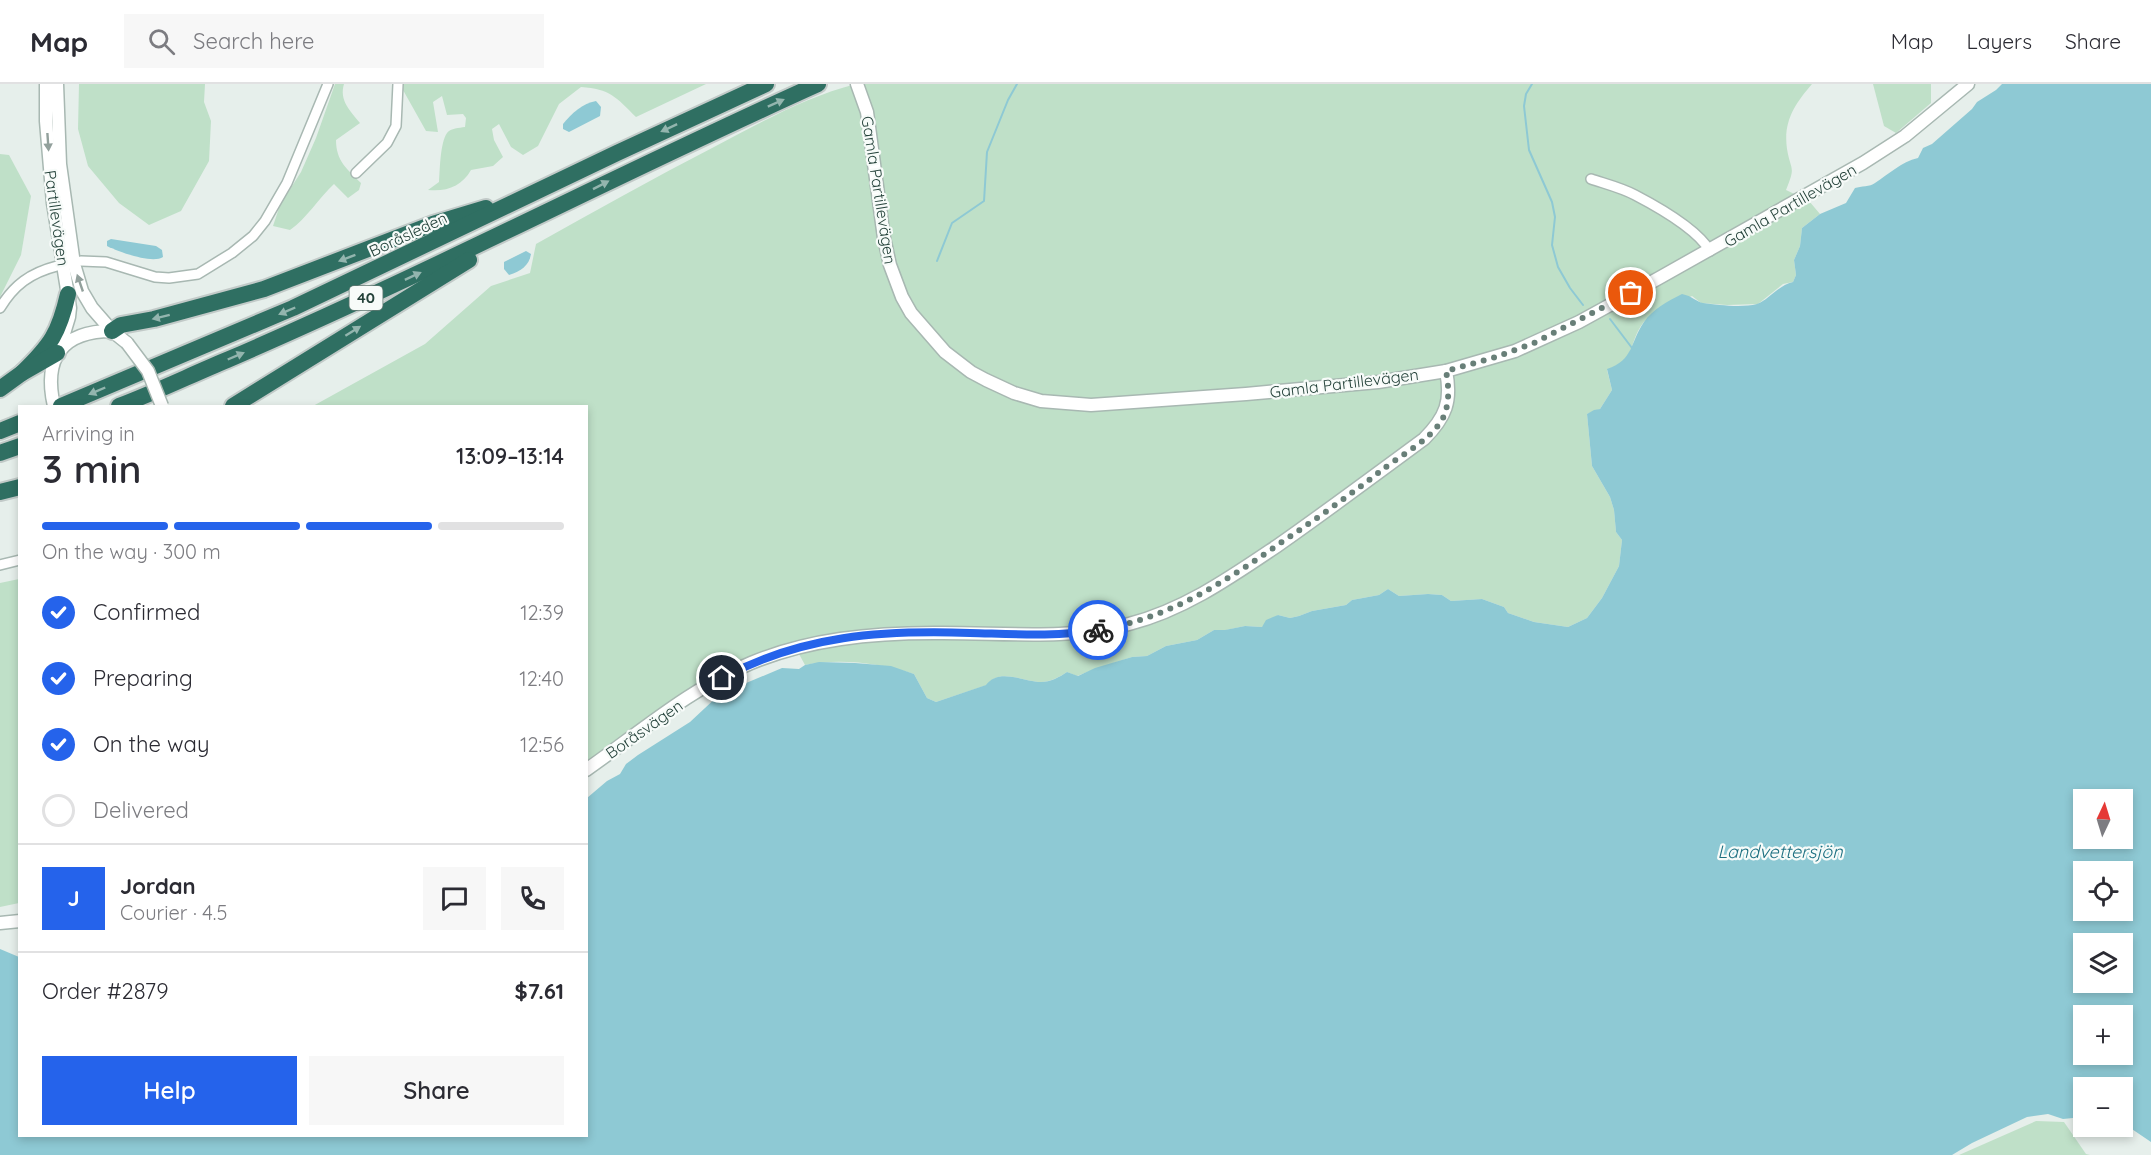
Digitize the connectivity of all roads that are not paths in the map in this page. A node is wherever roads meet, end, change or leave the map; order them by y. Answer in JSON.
{"nodes":[{"id":1,"x":46,"y":84,"type":"edge"},
{"id":2,"x":57,"y":84,"type":"edge"},
{"id":3,"x":328,"y":84,"type":"edge"},
{"id":4,"x":398,"y":84,"type":"edge"},
{"id":5,"x":765,"y":84,"type":"edge"},
{"id":6,"x":818,"y":84,"type":"edge"},
{"id":7,"x":857,"y":84,"type":"edge"},
{"id":8,"x":1968,"y":84,"type":"edge"},
{"id":9,"x":356,"y":173,"type":"dead end"},
{"id":10,"x":1591,"y":179,"type":"dead end"},
{"id":11,"x":541,"y":190,"type":"junction"},
{"id":12,"x":549,"y":211,"type":"junction"},
{"id":13,"x":1710,"y":251,"type":"junction"},
{"id":14,"x":81,"y":261,"type":"dead end"},
{"id":15,"x":57,"y":266,"type":"dead end"},
{"id":16,"x":68,"y":294,"type":"junction"},
{"id":17,"x":0,"y":308,"type":"edge"},
{"id":18,"x":112,"y":331,"type":"junction"},
{"id":19,"x":58,"y":352,"type":"junction"},
{"id":20,"x":1446,"y":371,"type":"junction"},
{"id":21,"x":22,"y":373,"type":"junction"},
{"id":22,"x":0,"y":389,"type":"edge"},
{"id":23,"x":54,"y":405,"type":"edge"},
{"id":24,"x":63,"y":405,"type":"edge"},
{"id":25,"x":121,"y":405,"type":"edge"},
{"id":26,"x":162,"y":405,"type":"edge"},
{"id":27,"x":235,"y":405,"type":"edge"},
{"id":28,"x":18,"y":424,"type":"edge"},
{"id":29,"x":0,"y":431,"type":"edge"},
{"id":30,"x":18,"y":447,"type":"edge"},
{"id":31,"x":0,"y":453,"type":"edge"},
{"id":32,"x":18,"y":488,"type":"edge"},
{"id":33,"x":0,"y":492,"type":"edge"},
{"id":34,"x":18,"y":560,"type":"edge"},
{"id":35,"x":0,"y":565,"type":"edge"},
{"id":36,"x":588,"y":769,"type":"edge"},
{"id":37,"x":18,"y":921,"type":"edge"},
{"id":38,"x":0,"y":923,"type":"edge"}],
"edges":[{"from":1,"to":16,"type":"street","name":"Partillevägen","one_way":true},
{"from":18,"to":2,"type":"street","name":"Partillevägen","one_way":true},
{"from":3,"to":14,"type":"street"},
{"from":4,"to":9,"type":"street"},
{"from":5,"to":11,"type":"highway","name":"Boråsleden","number":"40","one_way":true},
{"from":12,"to":6,"type":"highway","number":"40","one_way":true},
{"from":7,"to":20,"type":"street","name":"Gamla Partillevägen"},
{"from":8,"to":13,"type":"street","name":"Gamla Partillevägen"},
{"from":10,"to":13,"type":"street"},
{"from":11,"to":18,"type":"highway","one_way":true},
{"from":11,"to":24,"type":"highway","name":"Boråsleden","number":"40","one_way":true},
{"from":25,"to":12,"type":"highway","number":"40","one_way":true},
{"from":27,"to":12,"type":"highway","one_way":true},
{"from":13,"to":20,"type":"street","name":"Gamla Partillevägen"},
{"from":15,"to":17,"type":"street"},
{"from":16,"to":19,"type":"street","name":"Partillevägen"},
{"from":16,"to":21,"type":"highway"},
{"from":18,"to":19,"type":"street"},
{"from":18,"to":26,"type":"street","name":"Partillevägen","bridge":true},
{"from":19,"to":21,"type":"highway"},
{"from":19,"to":23,"type":"street","name":"Partillevägen"},
{"from":20,"to":36,"type":"street","name":"Boråsvägen"},
{"from":21,"to":22,"type":"highway"},
{"from":28,"to":29,"type":"highway"},
{"from":30,"to":31,"type":"highway"},
{"from":32,"to":33,"type":"highway"},
{"from":34,"to":35,"type":"street"},
{"from":37,"to":38,"type":"street"}]}
